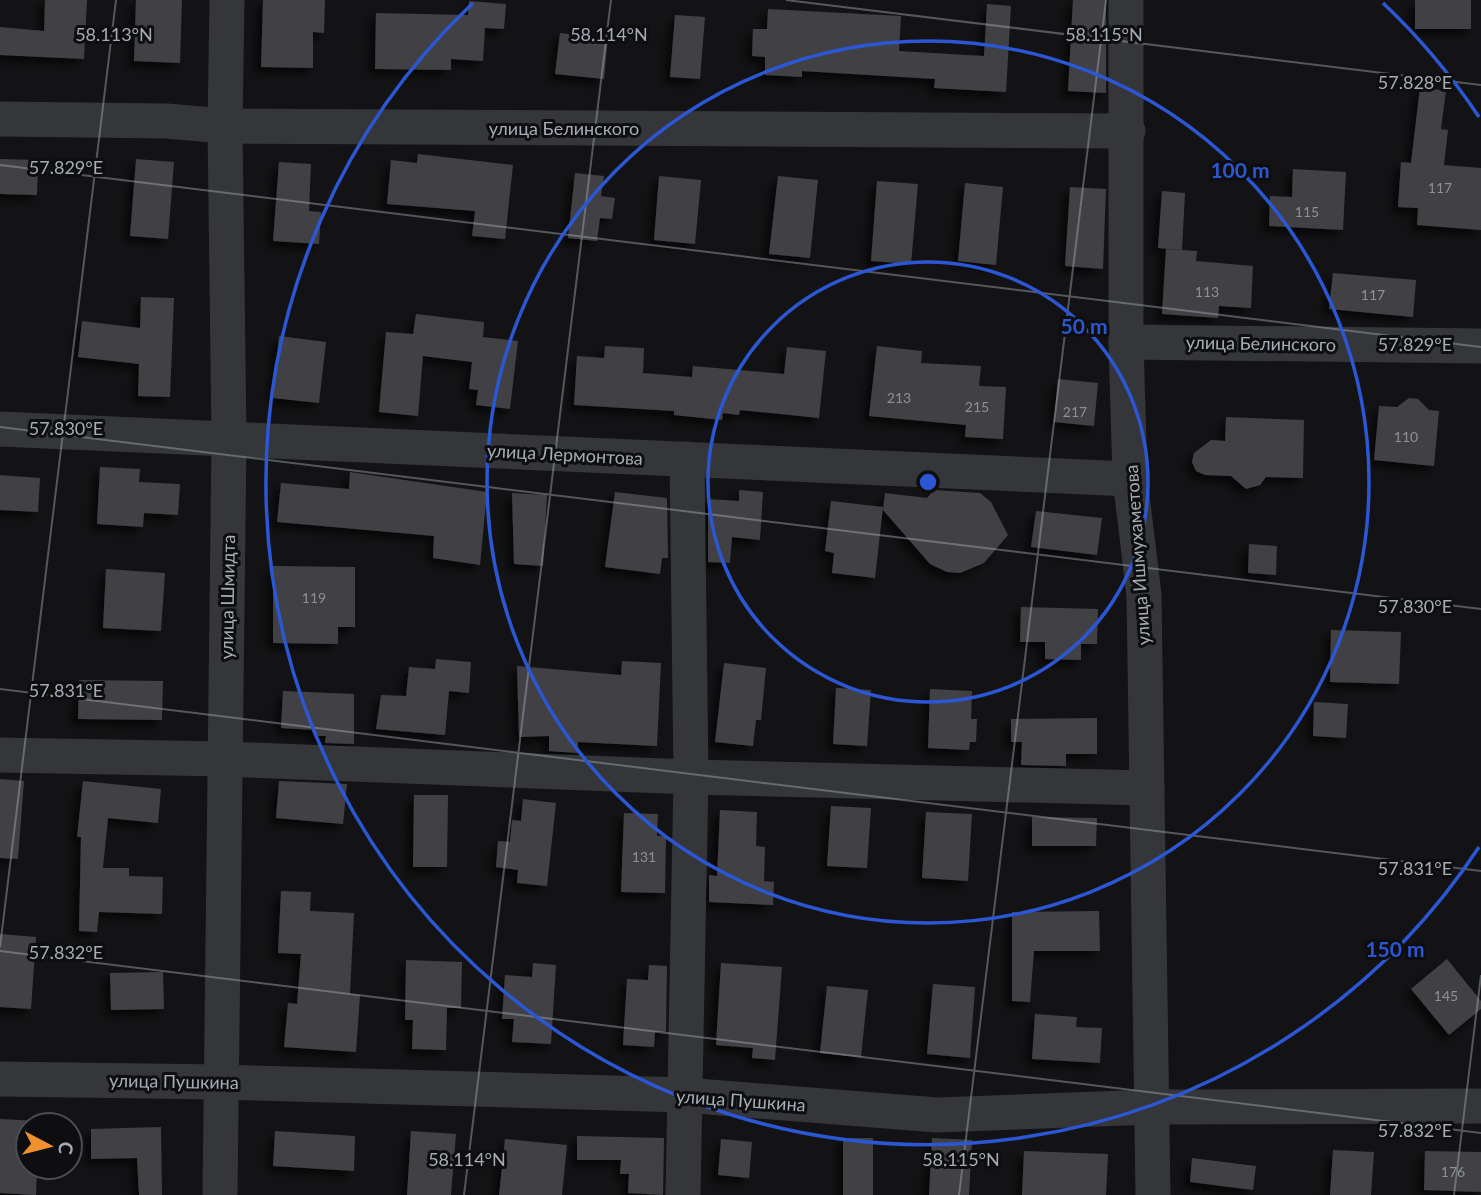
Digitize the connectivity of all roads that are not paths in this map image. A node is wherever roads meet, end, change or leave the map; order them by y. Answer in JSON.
{"nodes":[{"id":1,"x":227,"y":0,"type":"edge"},
{"id":2,"x":1126,"y":0,"type":"edge"},
{"id":3,"x":0,"y":119,"type":"edge"},
{"id":4,"x":225,"y":126,"type":"junction"},
{"id":5,"x":1128,"y":131,"type":"junction"},
{"id":6,"x":1126,"y":342,"type":"junction"},
{"id":7,"x":1481,"y":346,"type":"edge"},
{"id":8,"x":0,"y":429,"type":"edge"},
{"id":9,"x":229,"y":439,"type":"junction"},
{"id":10,"x":687,"y":459,"type":"junction"},
{"id":11,"x":1130,"y":479,"type":"junction"},
{"id":12,"x":0,"y":755,"type":"edge"},
{"id":13,"x":225,"y":759,"type":"junction"},
{"id":14,"x":691,"y":778,"type":"junction"},
{"id":15,"x":1147,"y":788,"type":"junction"},
{"id":16,"x":0,"y":1079,"type":"edge"},
{"id":17,"x":222,"y":1082,"type":"junction"},
{"id":18,"x":684,"y":1095,"type":"junction"},
{"id":19,"x":1481,"y":1106,"type":"edge"},
{"id":20,"x":1151,"y":1107,"type":"junction"},
{"id":21,"x":220,"y":1195,"type":"edge"},
{"id":22,"x":683,"y":1195,"type":"edge"},
{"id":23,"x":1153,"y":1195,"type":"edge"}],
"edges":[{"from":1,"to":4,"type":"street","name":"улица Шмидта"},
{"from":2,"to":5,"type":"street","name":"улица Ишмухаметова"},
{"from":3,"to":4,"type":"street","name":"улица Белинского"},
{"from":4,"to":5,"type":"street","name":"улица Белинского"},
{"from":4,"to":9,"type":"street","name":"улица Шмидта"},
{"from":5,"to":6,"type":"street","name":"улица Ишмухаметова"},
{"from":6,"to":7,"type":"street","name":"улица Белинского"},
{"from":6,"to":11,"type":"street","name":"улица Ишмухаметова"},
{"from":8,"to":9,"type":"street","name":"улица Лермонтова"},
{"from":9,"to":10,"type":"street","name":"улица Лермонтова"},
{"from":9,"to":13,"type":"street","name":"улица Шмидта"},
{"from":10,"to":11,"type":"street","name":"улица Лермонтова"},
{"from":10,"to":14,"type":"street"},
{"from":11,"to":15,"type":"street","name":"улица Ишмухаметова"},
{"from":12,"to":13,"type":"street"},
{"from":13,"to":14,"type":"street"},
{"from":13,"to":17,"type":"street","name":"улица Шмидта"},
{"from":14,"to":15,"type":"street"},
{"from":14,"to":18,"type":"street"},
{"from":15,"to":20,"type":"street","name":"улица Ишмухаметова"},
{"from":16,"to":17,"type":"street","name":"улица Пушкина"},
{"from":17,"to":18,"type":"street","name":"улица Пушкина"},
{"from":17,"to":21,"type":"street","name":"улица Шмидта"},
{"from":18,"to":20,"type":"street","name":"улица Пушкина"},
{"from":18,"to":22,"type":"street"},
{"from":19,"to":20,"type":"street","name":"улица Пушкина"},
{"from":20,"to":23,"type":"street","name":"улица Ишмухаметова"}]}
